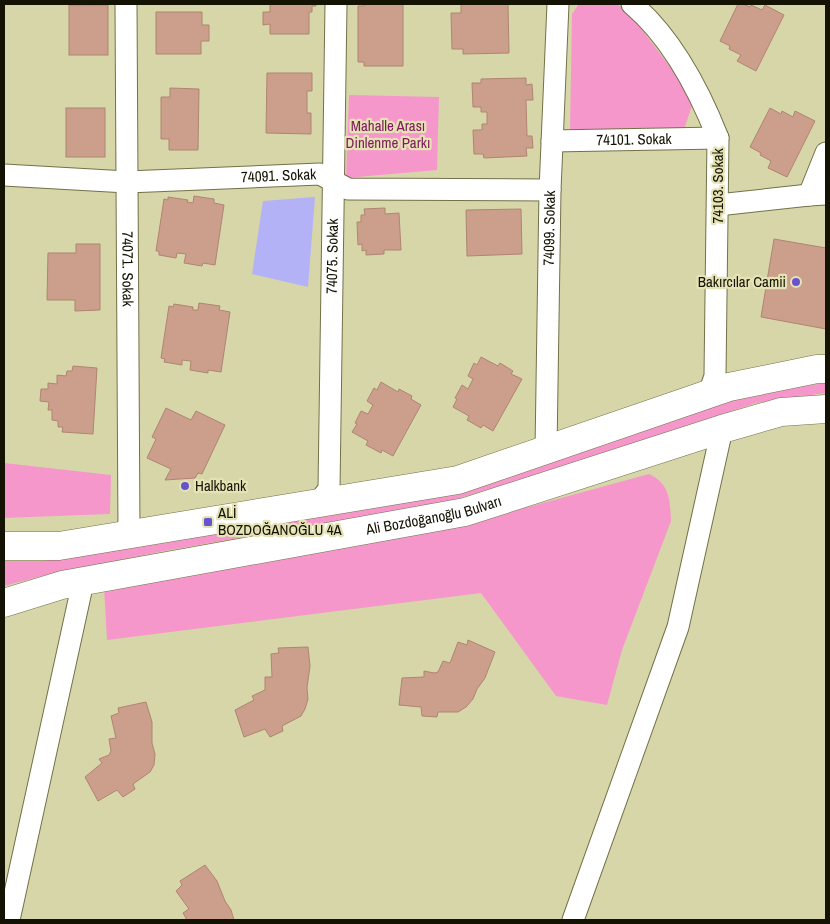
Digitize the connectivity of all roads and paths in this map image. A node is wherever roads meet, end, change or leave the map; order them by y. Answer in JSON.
{"nodes":[{"id":1,"x":126,"y":4,"type":"edge"},
{"id":2,"x":336,"y":4,"type":"edge"},
{"id":3,"x":558,"y":4,"type":"edge"},
{"id":4,"x":632,"y":4,"type":"edge"},
{"id":5,"x":718,"y":138,"type":"junction"},
{"id":6,"x":552,"y":140,"type":"junction"},
{"id":7,"x":826,"y":153,"type":"edge"},
{"id":8,"x":4,"y":174,"type":"edge"},
{"id":9,"x":128,"y":182,"type":"junction"},
{"id":10,"x":333,"y":182,"type":"junction"},
{"id":11,"x":550,"y":190,"type":"junction"},
{"id":12,"x":818,"y":194,"type":"edge"},
{"id":13,"x":718,"y":205,"type":"junction"},
{"id":14,"x":826,"y":369,"type":"edge"},
{"id":15,"x":709,"y":394,"type":"junction"},
{"id":16,"x":826,"y":409,"type":"edge"},
{"id":17,"x":722,"y":429,"type":"junction"},
{"id":18,"x":546,"y":450,"type":"junction"},
{"id":19,"x":317,"y":504,"type":"junction"},
{"id":20,"x":130,"y":534,"type":"junction"},
{"id":21,"x":4,"y":546,"type":"edge"},
{"id":22,"x":83,"y":582,"type":"junction"},
{"id":23,"x":4,"y":603,"type":"edge"},
{"id":24,"x":9,"y":920,"type":"edge"},
{"id":25,"x":573,"y":920,"type":"edge"}],
"edges":[{"from":1,"to":9,"type":"street","name":"74071. Sokak"},
{"from":2,"to":10,"type":"street","name":"74075. Sokak"},
{"from":3,"to":6,"type":"street","name":"74099. Sokak"},
{"from":4,"to":5,"type":"street","name":"74103. Sokak"},
{"from":5,"to":6,"type":"street","name":"74101. Sokak"},
{"from":5,"to":13,"type":"street","name":"74103. Sokak"},
{"from":6,"to":11,"type":"street","name":"74099. Sokak"},
{"from":7,"to":12,"type":"street"},
{"from":8,"to":9,"type":"street","name":"74091. Sokak"},
{"from":9,"to":10,"type":"street","name":"74091. Sokak"},
{"from":9,"to":20,"type":"street","name":"74071. Sokak"},
{"from":10,"to":11,"type":"street","name":"74091. Sokak"},
{"from":10,"to":19,"type":"street","name":"74075. Sokak"},
{"from":11,"to":18,"type":"street","name":"74099. Sokak"},
{"from":12,"to":13,"type":"street"},
{"from":13,"to":15,"type":"street","name":"74103. Sokak"},
{"from":14,"to":15,"type":"main road","name":"Ali Bozdoğanoğlu Bulvarı"},
{"from":15,"to":18,"type":"main road","name":"Ali Bozdoğanoğlu Bulvarı"},
{"from":16,"to":17,"type":"main road","name":"Ali Bozdoğanoğlu Bulvarı"},
{"from":17,"to":22,"type":"main road","name":"Ali Bozdoğanoğlu Bulvarı"},
{"from":17,"to":25,"type":"street"},
{"from":18,"to":19,"type":"main road","name":"Ali Bozdoğanoğlu Bulvarı"},
{"from":19,"to":20,"type":"main road","name":"Ali Bozdoğanoğlu Bulvarı"},
{"from":20,"to":21,"type":"main road","name":"Ali Bozdoğanoğlu Bulvarı"},
{"from":22,"to":23,"type":"main road","name":"Ali Bozdoğanoğlu Bulvarı"},
{"from":22,"to":24,"type":"street"}]}
